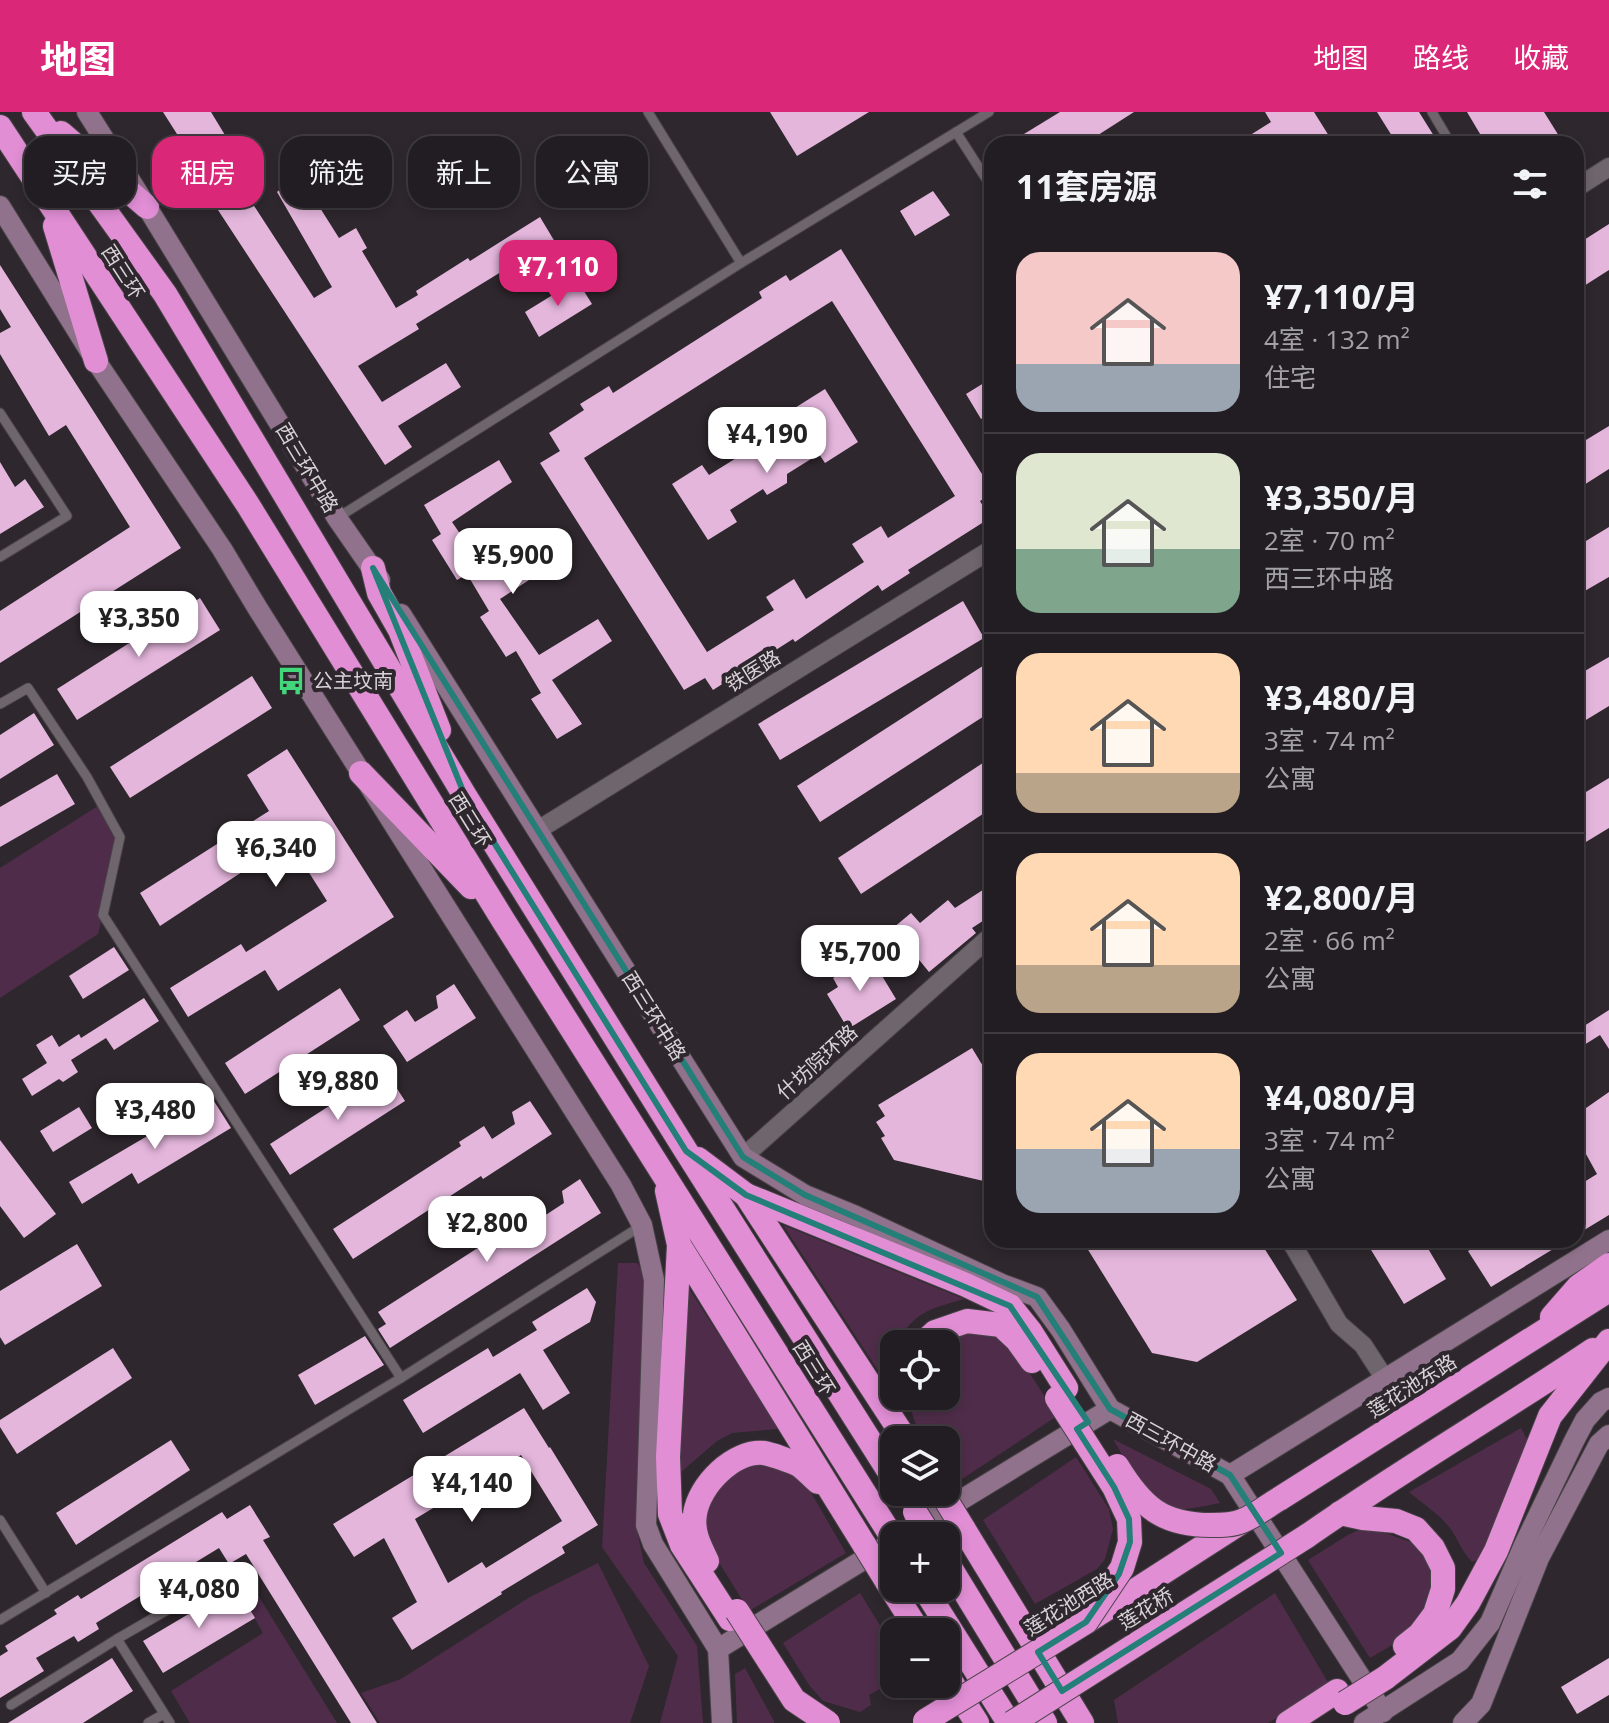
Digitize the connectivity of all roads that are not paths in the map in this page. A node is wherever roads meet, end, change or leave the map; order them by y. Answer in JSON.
{"nodes":[{"id":1,"x":35,"y":112,"type":"edge"},
{"id":2,"x":87,"y":112,"type":"edge"},
{"id":3,"x":648,"y":112,"type":"edge"},
{"id":4,"x":989,"y":112,"type":"edge"},
{"id":5,"x":1432,"y":112,"type":"edge"},
{"id":6,"x":0,"y":127,"type":"edge"},
{"id":7,"x":956,"y":132,"type":"junction"},
{"id":8,"x":1446,"y":136,"type":"edge"},
{"id":9,"x":24,"y":165,"type":"edge"},
{"id":10,"x":1609,"y":167,"type":"edge"},
{"id":11,"x":984,"y":176,"type":"edge"},
{"id":12,"x":1584,"y":183,"type":"edge"},
{"id":13,"x":0,"y":206,"type":"edge"},
{"id":14,"x":147,"y":207,"type":"junction"},
{"id":15,"x":49,"y":208,"type":"edge"},
{"id":16,"x":52,"y":208,"type":"edge"},
{"id":17,"x":741,"y":263,"type":"junction"},
{"id":18,"x":96,"y":361,"type":"junction"},
{"id":19,"x":0,"y":413,"type":"edge"},
{"id":20,"x":337,"y":518,"type":"junction"},
{"id":21,"x":984,"y":554,"type":"edge"},
{"id":22,"x":0,"y":557,"type":"edge"},
{"id":23,"x":373,"y":568,"type":"junction"},
{"id":24,"x":0,"y":704,"type":"edge"},
{"id":25,"x":361,"y":773,"type":"junction"},
{"id":26,"x":465,"y":796,"type":"junction"},
{"id":27,"x":538,"y":830,"type":"junction"},
{"id":28,"x":503,"y":920,"type":"junction"},
{"id":29,"x":984,"y":942,"type":"edge"},
{"id":30,"x":686,"y":1151,"type":"junction"},
{"id":31,"x":743,"y":1157,"type":"junction"},
{"id":32,"x":663,"y":1173,"type":"junction"},
{"id":33,"x":746,"y":1195,"type":"junction"},
{"id":34,"x":642,"y":1225,"type":"junction"},
{"id":35,"x":1609,"y":1240,"type":"edge"},
{"id":36,"x":679,"y":1245,"type":"junction"},
{"id":37,"x":1295,"y":1248,"type":"edge"},
{"id":38,"x":1609,"y":1265,"type":"edge"},
{"id":39,"x":1609,"y":1290,"type":"edge"},
{"id":40,"x":941,"y":1330,"type":"edge"},
{"id":41,"x":1537,"y":1335,"type":"junction"},
{"id":42,"x":1609,"y":1340,"type":"edge"},
{"id":43,"x":401,"y":1378,"type":"junction"},
{"id":44,"x":1385,"y":1379,"type":"junction"},
{"id":45,"x":1062,"y":1393,"type":"junction"},
{"id":46,"x":1609,"y":1398,"type":"edge"},
{"id":47,"x":1110,"y":1409,"type":"junction"},
{"id":48,"x":896,"y":1426,"type":"edge"},
{"id":49,"x":1609,"y":1435,"type":"edge"},
{"id":50,"x":880,"y":1457,"type":"edge"},
{"id":51,"x":1230,"y":1475,"type":"junction"},
{"id":52,"x":837,"y":1500,"type":"junction"},
{"id":53,"x":950,"y":1506,"type":"edge"},
{"id":54,"x":1340,"y":1513,"type":"junction"},
{"id":55,"x":0,"y":1520,"type":"edge"},
{"id":56,"x":885,"y":1522,"type":"edge"},
{"id":57,"x":920,"y":1522,"type":"edge"},
{"id":58,"x":1240,"y":1523,"type":"junction"},
{"id":59,"x":880,"y":1546,"type":"edge"},
{"id":60,"x":1532,"y":1551,"type":"junction"},
{"id":61,"x":233,"y":1572,"type":"dead end"},
{"id":62,"x":960,"y":1584,"type":"edge"},
{"id":63,"x":46,"y":1593,"type":"junction"},
{"id":64,"x":933,"y":1602,"type":"edge"},
{"id":65,"x":734,"y":1615,"type":"junction"},
{"id":66,"x":910,"y":1618,"type":"edge"},
{"id":67,"x":0,"y":1620,"type":"edge"},
{"id":68,"x":1086,"y":1622,"type":"junction"},
{"id":69,"x":117,"y":1639,"type":"junction"},
{"id":70,"x":718,"y":1649,"type":"junction"},
{"id":71,"x":1380,"y":1673,"type":"junction"},
{"id":72,"x":960,"y":1696,"type":"edge"},
{"id":73,"x":1341,"y":1697,"type":"junction"},
{"id":74,"x":11,"y":1705,"type":"dead end"},
{"id":75,"x":1383,"y":1712,"type":"junction"},
{"id":76,"x":167,"y":1718,"type":"edge"},
{"id":77,"x":920,"y":1722,"type":"edge"},
{"id":78,"x":148,"y":1723,"type":"edge"},
{"id":79,"x":722,"y":1723,"type":"edge"},
{"id":80,"x":794,"y":1723,"type":"edge"},
{"id":81,"x":828,"y":1723,"type":"edge"},
{"id":82,"x":977,"y":1723,"type":"edge"},
{"id":83,"x":1011,"y":1723,"type":"edge"},
{"id":84,"x":1045,"y":1723,"type":"edge"},
{"id":85,"x":1082,"y":1723,"type":"edge"},
{"id":86,"x":1288,"y":1723,"type":"edge"},
{"id":87,"x":1314,"y":1723,"type":"edge"},
{"id":88,"x":1364,"y":1723,"type":"edge"},
{"id":89,"x":1463,"y":1723,"type":"edge"}],
"edges":[{"from":1,"to":14,"type":"highway"},
{"from":1,"to":26,"type":"highway","name":"西三环"},
{"from":2,"to":14,"type":"street","name":"西三环中路"},
{"from":3,"to":17,"type":"lane"},
{"from":4,"to":7,"type":"lane"},
{"from":5,"to":8,"type":"lane"},
{"from":6,"to":9,"type":"highway","name":"西三环"},
{"from":7,"to":11,"type":"lane"},
{"from":7,"to":17,"type":"lane"},
{"from":10,"to":12,"type":"street"},
{"from":13,"to":18,"type":"street"},
{"from":14,"to":20,"type":"street","name":"西三环中路"},
{"from":15,"to":18,"type":"highway"},
{"from":16,"to":28,"type":"highway","name":"西三环"},
{"from":17,"to":20,"type":"lane"},
{"from":18,"to":25,"type":"street"},
{"from":19,"to":22,"type":"lane"},
{"from":20,"to":23,"type":"street","name":"西三环中路"},
{"from":21,"to":27,"type":"street","name":"铁医路"},
{"from":23,"to":26,"type":"highway"},
{"from":23,"to":27,"type":"street","name":"西三环中路"},
{"from":24,"to":43,"type":"lane"},
{"from":25,"to":28,"type":"highway"},
{"from":25,"to":34,"type":"street"},
{"from":26,"to":30,"type":"highway","name":"西三环"},
{"from":27,"to":31,"type":"street","name":"西三环中路"},
{"from":28,"to":32,"type":"highway","name":"西三环"},
{"from":29,"to":31,"type":"street","name":"什坊院环路"},
{"from":30,"to":33,"type":"highway"},
{"from":30,"to":50,"type":"highway","name":"西三环"},
{"from":31,"to":47,"type":"street","name":"西三环中路"},
{"from":32,"to":36,"type":"highway"},
{"from":32,"to":56,"type":"highway","name":"西三环"},
{"from":33,"to":45,"type":"highway"},
{"from":33,"to":48,"type":"highway"},
{"from":34,"to":43,"type":"lane"},
{"from":34,"to":70,"type":"street"},
{"from":35,"to":44,"type":"street"},
{"from":36,"to":52,"type":"highway"},
{"from":36,"to":65,"type":"highway"},
{"from":37,"to":44,"type":"street"},
{"from":38,"to":41,"type":"highway"},
{"from":39,"to":41,"type":"highway","name":"莲花池东路"},
{"from":40,"to":45,"type":"highway"},
{"from":41,"to":58,"type":"highway","name":"莲花池东路","bridge":true},
{"from":42,"to":54,"type":"highway"},
{"from":42,"to":71,"type":"highway"},
{"from":43,"to":63,"type":"lane"},
{"from":44,"to":51,"type":"street"},
{"from":45,"to":58,"type":"highway","bridge":true},
{"from":45,"to":68,"type":"highway","bridge":true},
{"from":46,"to":60,"type":"street"},
{"from":47,"to":51,"type":"street","name":"西三环中路"},
{"from":47,"to":57,"type":"street"},
{"from":49,"to":60,"type":"street"},
{"from":51,"to":75,"type":"street","name":"西三环中路"},
{"from":52,"to":65,"type":"highway"},
{"from":52,"to":66,"type":"highway","bridge":true},
{"from":53,"to":85,"type":"highway","bridge":true},
{"from":54,"to":71,"type":"highway"},
{"from":54,"to":83,"type":"highway","name":"莲花桥","bridge":true},
{"from":55,"to":63,"type":"lane"},
{"from":58,"to":68,"type":"highway","name":"莲花池西路","bridge":true},
{"from":59,"to":70,"type":"street"},
{"from":60,"to":75,"type":"street"},
{"from":60,"to":89,"type":"street"},
{"from":61,"to":69,"type":"lane"},
{"from":62,"to":84,"type":"highway"},
{"from":63,"to":67,"type":"lane"},
{"from":64,"to":83,"type":"highway"},
{"from":65,"to":80,"type":"highway"},
{"from":65,"to":81,"type":"highway","bridge":true},
{"from":68,"to":77,"type":"highway","name":"莲花池西路","bridge":true},
{"from":69,"to":74,"type":"lane"},
{"from":69,"to":76,"type":"lane"},
{"from":70,"to":79,"type":"street"},
{"from":71,"to":73,"type":"highway"},
{"from":72,"to":82,"type":"highway"},
{"from":73,"to":86,"type":"highway"},
{"from":73,"to":87,"type":"highway"},
{"from":75,"to":88,"type":"street"},
{"from":76,"to":78,"type":"lane"}]}
